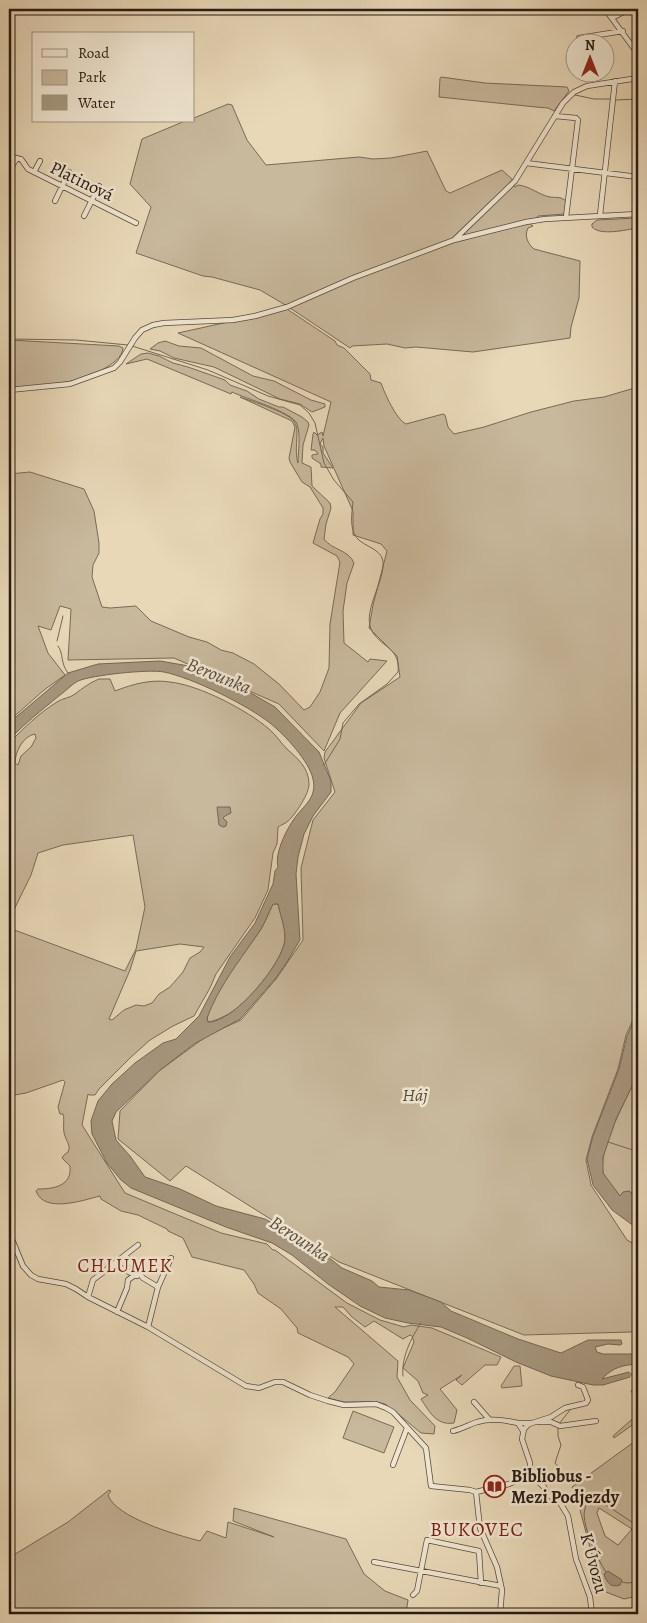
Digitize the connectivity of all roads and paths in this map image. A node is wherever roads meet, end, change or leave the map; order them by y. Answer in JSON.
{"nodes":[{"id":1,"x":605,"y":9,"type":"edge"},
{"id":2,"x":632,"y":9,"type":"edge"},
{"id":3,"x":612,"y":18,"type":"junction"},
{"id":4,"x":623,"y":31,"type":"junction"},
{"id":5,"x":614,"y":32,"type":"edge"},
{"id":6,"x":638,"y":54,"type":"edge"},
{"id":7,"x":638,"y":78,"type":"edge"},
{"id":8,"x":615,"y":81,"type":"junction"},
{"id":9,"x":555,"y":116,"type":"junction"},
{"id":10,"x":638,"y":128,"type":"edge"},
{"id":11,"x":638,"y":150,"type":"edge"},
{"id":12,"x":9,"y":157,"type":"edge"},
{"id":13,"x":19,"y":158,"type":"junction"},
{"id":14,"x":40,"y":162,"type":"dead end"},
{"id":15,"x":526,"y":163,"type":"junction"},
{"id":16,"x":572,"y":170,"type":"junction"},
{"id":17,"x":9,"y":171,"type":"edge"},
{"id":18,"x":34,"y":172,"type":"junction"},
{"id":19,"x":69,"y":172,"type":"dead end"},
{"id":20,"x":605,"y":174,"type":"junction"},
{"id":21,"x":638,"y":177,"type":"edge"},
{"id":22,"x":62,"y":186,"type":"junction"},
{"id":23,"x":99,"y":186,"type":"dead end"},
{"id":24,"x":55,"y":201,"type":"dead end"},
{"id":25,"x":92,"y":201,"type":"junction"},
{"id":26,"x":638,"y":214,"type":"edge"},
{"id":27,"x":84,"y":216,"type":"dead end"},
{"id":28,"x":600,"y":216,"type":"junction"},
{"id":29,"x":566,"y":217,"type":"junction"},
{"id":30,"x":136,"y":223,"type":"dead end"},
{"id":31,"x":454,"y":240,"type":"junction"},
{"id":32,"x":9,"y":390,"type":"edge"},
{"id":33,"x":9,"y":1232,"type":"edge"},
{"id":34,"x":138,"y":1245,"type":"dead end"},
{"id":35,"x":125,"y":1255,"type":"junction"},
{"id":36,"x":171,"y":1258,"type":"dead end"},
{"id":37,"x":113,"y":1264,"type":"junction"},
{"id":38,"x":135,"y":1275,"type":"junction"},
{"id":39,"x":143,"y":1278,"type":"junction"},
{"id":40,"x":158,"y":1287,"type":"junction"},
{"id":41,"x":88,"y":1297,"type":"junction"},
{"id":42,"x":117,"y":1312,"type":"junction"},
{"id":43,"x":148,"y":1327,"type":"junction"},
{"id":44,"x":578,"y":1385,"type":"dead end"},
{"id":45,"x":474,"y":1402,"type":"dead end"},
{"id":46,"x":489,"y":1419,"type":"junction"},
{"id":47,"x":596,"y":1421,"type":"dead end"},
{"id":48,"x":518,"y":1423,"type":"junction"},
{"id":49,"x":533,"y":1423,"type":"junction"},
{"id":50,"x":407,"y":1428,"type":"junction"},
{"id":51,"x":453,"y":1431,"type":"dead end"},
{"id":52,"x":523,"y":1432,"type":"junction"},
{"id":53,"x":393,"y":1465,"type":"dead end"},
{"id":54,"x":530,"y":1474,"type":"junction"},
{"id":55,"x":476,"y":1492,"type":"junction"},
{"id":56,"x":374,"y":1562,"type":"dead end"},
{"id":57,"x":421,"y":1570,"type":"junction"},
{"id":58,"x":481,"y":1583,"type":"junction"},
{"id":59,"x":501,"y":1586,"type":"junction"},
{"id":60,"x":413,"y":1595,"type":"dead end"},
{"id":61,"x":500,"y":1614,"type":"edge"},
{"id":62,"x":592,"y":1614,"type":"edge"}],
"edges":[{"from":1,"to":3,"type":"street"},
{"from":2,"to":3,"type":"street"},
{"from":3,"to":4,"type":"street"},
{"from":4,"to":5,"type":"street"},
{"from":4,"to":6,"type":"street"},
{"from":7,"to":8,"type":"street"},
{"from":8,"to":9,"type":"street"},
{"from":8,"to":20,"type":"street"},
{"from":9,"to":15,"type":"street"},
{"from":9,"to":16,"type":"street"},
{"from":10,"to":11,"type":"street"},
{"from":12,"to":13,"type":"street"},
{"from":13,"to":17,"type":"street"},
{"from":13,"to":18,"type":"street","name":"Platinová"},
{"from":14,"to":18,"type":"street"},
{"from":15,"to":16,"type":"street"},
{"from":15,"to":31,"type":"street"},
{"from":16,"to":20,"type":"street"},
{"from":16,"to":29,"type":"street"},
{"from":18,"to":22,"type":"street","name":"Platinová"},
{"from":19,"to":22,"type":"street"},
{"from":20,"to":21,"type":"street"},
{"from":20,"to":28,"type":"street"},
{"from":22,"to":24,"type":"street"},
{"from":22,"to":25,"type":"street","name":"Platinová"},
{"from":23,"to":25,"type":"street"},
{"from":25,"to":27,"type":"street"},
{"from":25,"to":30,"type":"street","name":"Platinová"},
{"from":26,"to":28,"type":"street"},
{"from":28,"to":29,"type":"street"},
{"from":29,"to":31,"type":"street"},
{"from":31,"to":32,"type":"street"},
{"from":33,"to":41,"type":"street"},
{"from":34,"to":35,"type":"street"},
{"from":35,"to":37,"type":"street"},
{"from":35,"to":39,"type":"street"},
{"from":36,"to":40,"type":"street"},
{"from":37,"to":38,"type":"street"},
{"from":37,"to":41,"type":"street"},
{"from":38,"to":39,"type":"street"},
{"from":38,"to":42,"type":"street"},
{"from":39,"to":40,"type":"street"},
{"from":40,"to":43,"type":"street"},
{"from":41,"to":42,"type":"street"},
{"from":42,"to":43,"type":"street"},
{"from":43,"to":50,"type":"street"},
{"from":44,"to":49,"type":"street"},
{"from":45,"to":46,"type":"street"},
{"from":46,"to":48,"type":"street"},
{"from":46,"to":51,"type":"street"},
{"from":47,"to":49,"type":"street"},
{"from":48,"to":49,"type":"street"},
{"from":48,"to":52,"type":"street"},
{"from":49,"to":52,"type":"street"},
{"from":50,"to":53,"type":"street"},
{"from":50,"to":55,"type":"street"},
{"from":52,"to":54,"type":"street"},
{"from":54,"to":55,"type":"street"},
{"from":54,"to":62,"type":"street","name":"K Úvozu"},
{"from":55,"to":59,"type":"street"},
{"from":56,"to":57,"type":"street"},
{"from":57,"to":58,"type":"street"},
{"from":57,"to":58,"type":"street"},
{"from":57,"to":60,"type":"street"},
{"from":58,"to":59,"type":"street"},
{"from":59,"to":61,"type":"street"}]}
